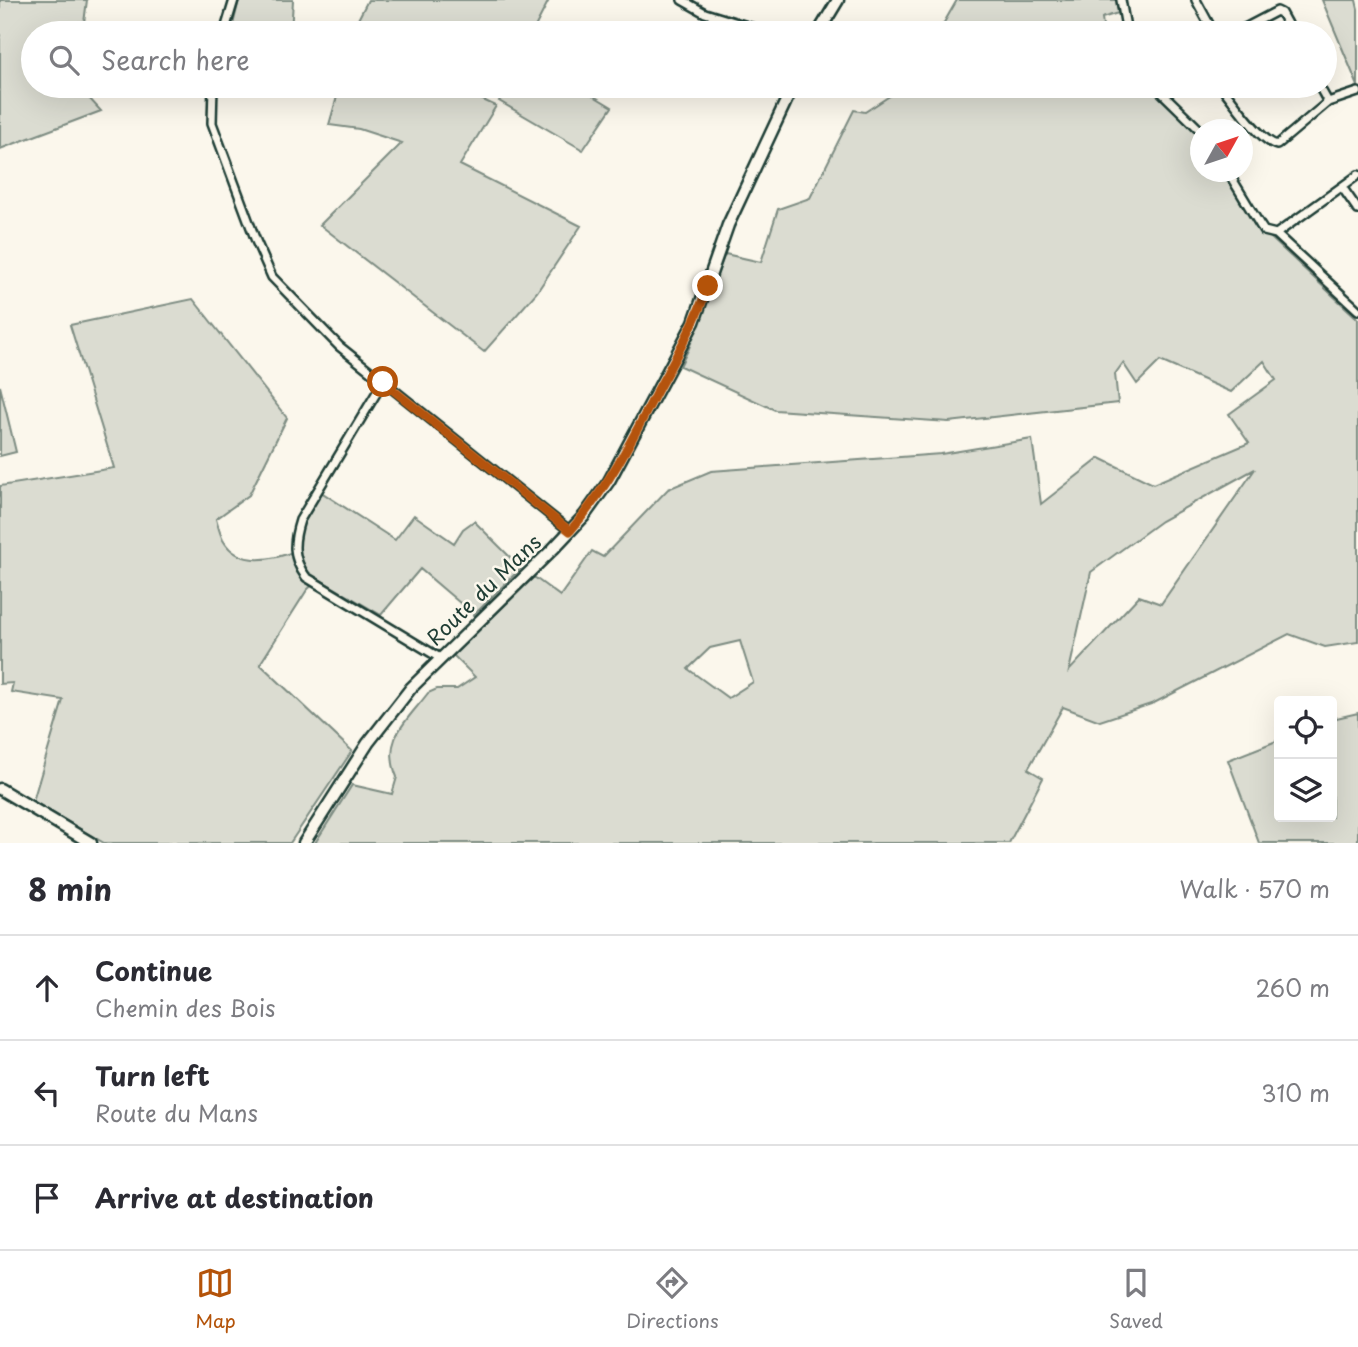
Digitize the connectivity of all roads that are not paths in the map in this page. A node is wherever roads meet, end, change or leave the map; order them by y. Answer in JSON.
{"nodes":[{"id":1,"x":234,"y":0,"type":"edge"},
{"id":2,"x":682,"y":0,"type":"edge"},
{"id":3,"x":838,"y":0,"type":"edge"},
{"id":4,"x":1121,"y":0,"type":"edge"},
{"id":5,"x":1196,"y":0,"type":"edge"},
{"id":6,"x":228,"y":21,"type":"edge"},
{"id":7,"x":731,"y":21,"type":"edge"},
{"id":8,"x":825,"y":21,"type":"edge"},
{"id":9,"x":1125,"y":21,"type":"edge"},
{"id":10,"x":1207,"y":21,"type":"edge"},
{"id":11,"x":1258,"y":21,"type":"edge"},
{"id":12,"x":1285,"y":21,"type":"edge"},
{"id":13,"x":1358,"y":92,"type":"edge"},
{"id":14,"x":213,"y":98,"type":"edge"},
{"id":15,"x":787,"y":98,"type":"edge"},
{"id":16,"x":1167,"y":98,"type":"edge"},
{"id":17,"x":1231,"y":98,"type":"edge"},
{"id":18,"x":1325,"y":98,"type":"edge"},
{"id":19,"x":1328,"y":103,"type":"junction"},
{"id":20,"x":1190,"y":120,"type":"edge"},
{"id":21,"x":1358,"y":175,"type":"edge"},
{"id":22,"x":1234,"y":182,"type":"edge"},
{"id":23,"x":1342,"y":187,"type":"junction"},
{"id":24,"x":1358,"y":210,"type":"edge"},
{"id":25,"x":1276,"y":234,"type":"junction"},
{"id":26,"x":1358,"y":310,"type":"edge"},
{"id":27,"x":383,"y":382,"type":"junction"},
{"id":28,"x":570,"y":531,"type":"junction"},
{"id":29,"x":440,"y":658,"type":"junction"},
{"id":30,"x":0,"y":789,"type":"edge"},
{"id":31,"x":91,"y":843,"type":"edge"},
{"id":32,"x":304,"y":843,"type":"edge"}],
"edges":[{"from":1,"to":6,"type":"street"},
{"from":2,"to":7,"type":"street"},
{"from":3,"to":8,"type":"street"},
{"from":4,"to":9,"type":"street"},
{"from":5,"to":10,"type":"street"},
{"from":11,"to":12,"type":"street"},
{"from":13,"to":19,"type":"street"},
{"from":14,"to":27,"type":"street"},
{"from":15,"to":28,"type":"street","name":"Route du Mans"},
{"from":16,"to":20,"type":"street"},
{"from":17,"to":19,"type":"street"},
{"from":18,"to":19,"type":"street"},
{"from":21,"to":23,"type":"street"},
{"from":22,"to":25,"type":"street"},
{"from":23,"to":24,"type":"street"},
{"from":23,"to":25,"type":"street"},
{"from":25,"to":26,"type":"street"},
{"from":27,"to":28,"type":"street"},
{"from":27,"to":29,"type":"street"},
{"from":28,"to":29,"type":"street","name":"Route du Mans"},
{"from":29,"to":32,"type":"street","name":"Route du Mans"},
{"from":30,"to":31,"type":"street"}]}
